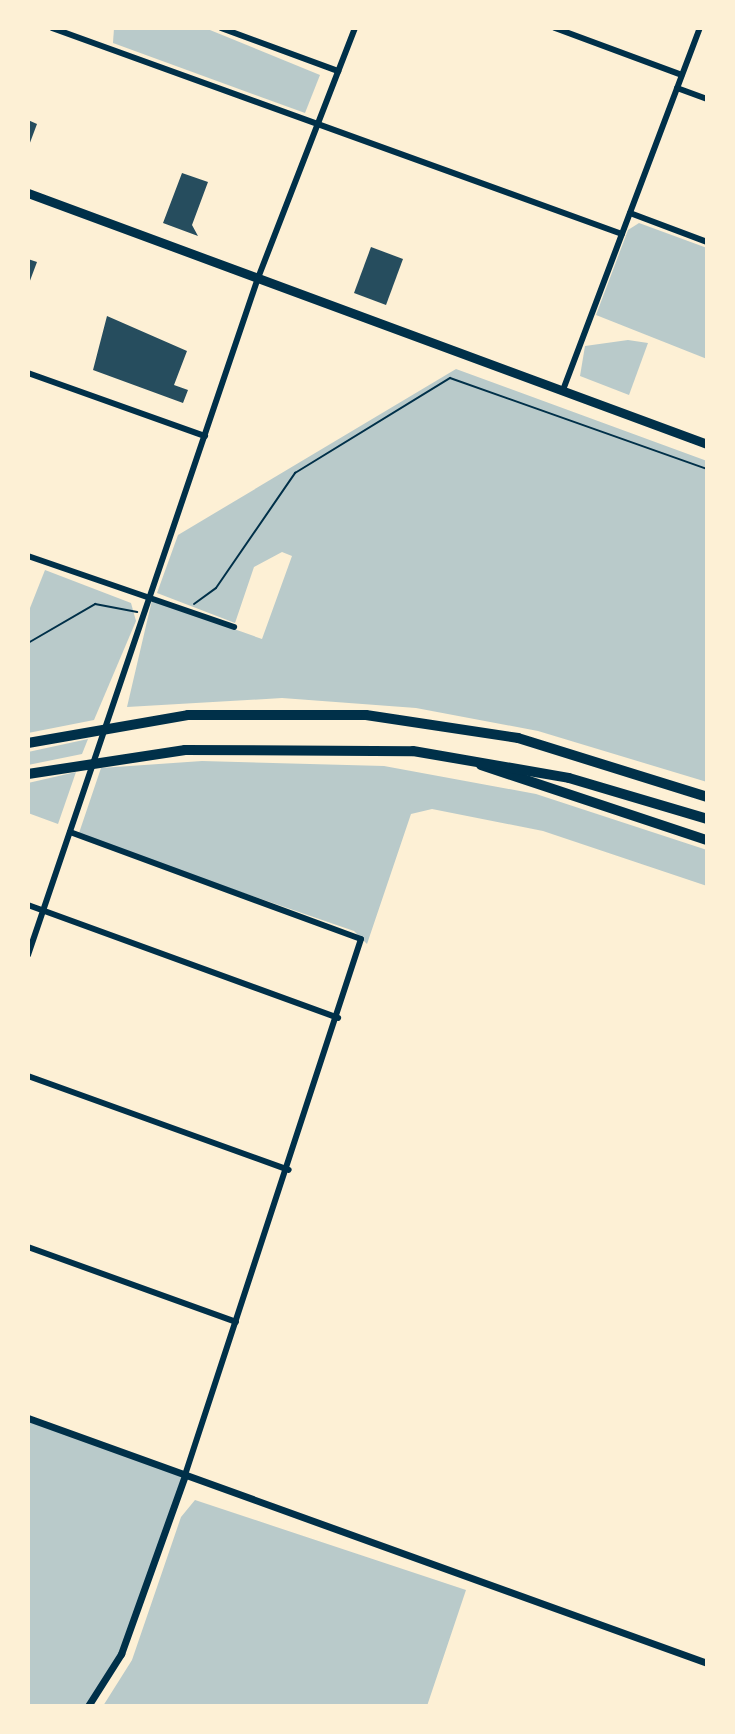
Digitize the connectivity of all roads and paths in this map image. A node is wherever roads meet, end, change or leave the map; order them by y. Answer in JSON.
{"nodes":[{"id":1,"x":52,"y":28,"type":"edge"},
{"id":2,"x":221,"y":28,"type":"edge"},
{"id":3,"x":355,"y":28,"type":"edge"},
{"id":4,"x":555,"y":28,"type":"edge"},
{"id":5,"x":700,"y":28,"type":"edge"},
{"id":6,"x":338,"y":71,"type":"junction"},
{"id":7,"x":682,"y":75,"type":"junction"},
{"id":8,"x":677,"y":88,"type":"junction"},
{"id":9,"x":707,"y":99,"type":"edge"},
{"id":10,"x":318,"y":124,"type":"junction"},
{"id":11,"x":28,"y":193,"type":"edge"},
{"id":12,"x":630,"y":213,"type":"junction"},
{"id":13,"x":622,"y":234,"type":"junction"},
{"id":14,"x":707,"y":242,"type":"edge"},
{"id":15,"x":258,"y":278,"type":"junction"},
{"id":16,"x":28,"y":373,"type":"edge"},
{"id":17,"x":563,"y":390,"type":"junction"},
{"id":18,"x":205,"y":436,"type":"junction"},
{"id":19,"x":707,"y":444,"type":"edge"},
{"id":20,"x":707,"y":469,"type":"edge"},
{"id":21,"x":28,"y":556,"type":"edge"},
{"id":22,"x":149,"y":600,"type":"junction"},
{"id":23,"x":179,"y":609,"type":"junction"},
{"id":24,"x":135,"y":612,"type":"dead end"},
{"id":25,"x":234,"y":627,"type":"dead end"},
{"id":26,"x":28,"y":643,"type":"edge"},
{"id":27,"x":28,"y":743,"type":"edge"},
{"id":28,"x":456,"y":756,"type":"junction"},
{"id":29,"x":28,"y":774,"type":"edge"},
{"id":30,"x":707,"y":797,"type":"edge"},
{"id":31,"x":707,"y":819,"type":"edge"},
{"id":32,"x":70,"y":832,"type":"junction"},
{"id":33,"x":707,"y":840,"type":"edge"},
{"id":34,"x":28,"y":905,"type":"edge"},
{"id":35,"x":43,"y":910,"type":"junction"},
{"id":36,"x":28,"y":955,"type":"edge"},
{"id":37,"x":338,"y":1018,"type":"junction"},
{"id":38,"x":28,"y":1076,"type":"edge"},
{"id":39,"x":289,"y":1170,"type":"junction"},
{"id":40,"x":28,"y":1247,"type":"edge"},
{"id":41,"x":236,"y":1322,"type":"junction"},
{"id":42,"x":28,"y":1418,"type":"edge"},
{"id":43,"x":185,"y":1475,"type":"junction"},
{"id":44,"x":707,"y":1663,"type":"edge"},
{"id":45,"x":88,"y":1706,"type":"edge"}],
"edges":[{"from":1,"to":10,"type":"street"},
{"from":2,"to":6,"type":"street"},
{"from":3,"to":6,"type":"street"},
{"from":4,"to":7,"type":"street"},
{"from":5,"to":7,"type":"street"},
{"from":6,"to":10,"type":"street"},
{"from":7,"to":8,"type":"street"},
{"from":8,"to":9,"type":"street"},
{"from":8,"to":12,"type":"street"},
{"from":10,"to":13,"type":"street"},
{"from":10,"to":15,"type":"street"},
{"from":11,"to":15,"type":"main road"},
{"from":12,"to":13,"type":"street"},
{"from":12,"to":14,"type":"street"},
{"from":13,"to":17,"type":"street"},
{"from":15,"to":17,"type":"main road"},
{"from":15,"to":18,"type":"street"},
{"from":16,"to":18,"type":"street"},
{"from":17,"to":19,"type":"main road"},
{"from":18,"to":22,"type":"street"},
{"from":20,"to":23,"type":"path"},
{"from":21,"to":22,"type":"street"},
{"from":22,"to":23,"type":"street"},
{"from":22,"to":32,"type":"street"},
{"from":23,"to":25,"type":"street"},
{"from":24,"to":26,"type":"path"},
{"from":27,"to":30,"type":"highway"},
{"from":28,"to":29,"type":"highway"},
{"from":28,"to":31,"type":"highway"},
{"from":28,"to":33,"type":"highway"},
{"from":32,"to":35,"type":"street"},
{"from":32,"to":37,"type":"street"},
{"from":34,"to":35,"type":"street"},
{"from":35,"to":36,"type":"street"},
{"from":35,"to":37,"type":"street"},
{"from":37,"to":39,"type":"street"},
{"from":38,"to":39,"type":"street"},
{"from":39,"to":41,"type":"street"},
{"from":40,"to":41,"type":"street"},
{"from":41,"to":43,"type":"street"},
{"from":42,"to":43,"type":"street"},
{"from":43,"to":44,"type":"street"},
{"from":43,"to":45,"type":"street"}]}
